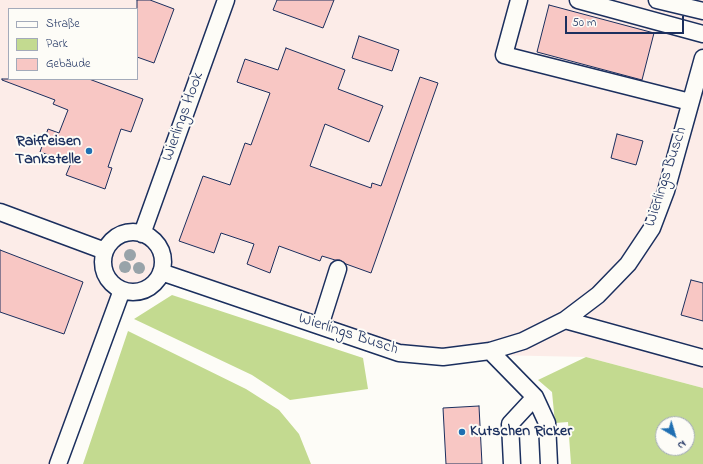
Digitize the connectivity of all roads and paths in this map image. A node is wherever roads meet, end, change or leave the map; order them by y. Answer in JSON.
{"nodes":[{"id":1,"x":226,"y":0,"type":"edge"},
{"id":2,"x":519,"y":0,"type":"edge"},
{"id":3,"x":578,"y":0,"type":"edge"},
{"id":4,"x":657,"y":0,"type":"edge"},
{"id":5,"x":703,"y":11,"type":"edge"},
{"id":6,"x":703,"y":34,"type":"edge"},
{"id":7,"x":703,"y":58,"type":"edge"},
{"id":8,"x":696,"y":94,"type":"edge"},
{"id":9,"x":0,"y":212,"type":"edge"},
{"id":10,"x":142,"y":234,"type":"junction"},
{"id":11,"x":105,"y":251,"type":"junction"},
{"id":12,"x":338,"y":269,"type":"dead end"},
{"id":13,"x":161,"y":272,"type":"junction"},
{"id":14,"x":122,"y":290,"type":"junction"},
{"id":15,"x":565,"y":320,"type":"junction"},
{"id":16,"x":320,"y":326,"type":"junction"},
{"id":17,"x":490,"y":351,"type":"junction"},
{"id":18,"x":703,"y":358,"type":"edge"},
{"id":19,"x":534,"y":398,"type":"junction"},
{"id":20,"x":58,"y":464,"type":"edge"},
{"id":21,"x":512,"y":464,"type":"edge"},
{"id":22,"x":549,"y":464,"type":"edge"}],
"edges":[{"from":1,"to":10,"type":"street","name":"Wierlings Hook"},
{"from":2,"to":8,"type":"street"},
{"from":3,"to":6,"type":"street"},
{"from":4,"to":5,"type":"street"},
{"from":7,"to":8,"type":"street","name":"Wierlings Busch"},
{"from":8,"to":15,"type":"street","name":"Wierlings Busch"},
{"from":9,"to":11,"type":"street"},
{"from":10,"to":11,"type":"street"},
{"from":10,"to":13,"type":"street"},
{"from":11,"to":14,"type":"street"},
{"from":12,"to":16,"type":"street"},
{"from":13,"to":14,"type":"street"},
{"from":13,"to":16,"type":"street","name":"Wierlings Busch"},
{"from":14,"to":20,"type":"street"},
{"from":15,"to":17,"type":"street","name":"Wierlings Busch"},
{"from":15,"to":18,"type":"street"},
{"from":16,"to":17,"type":"street","name":"Wierlings Busch"},
{"from":17,"to":19,"type":"street"},
{"from":19,"to":21,"type":"street"},
{"from":19,"to":22,"type":"street"}]}
